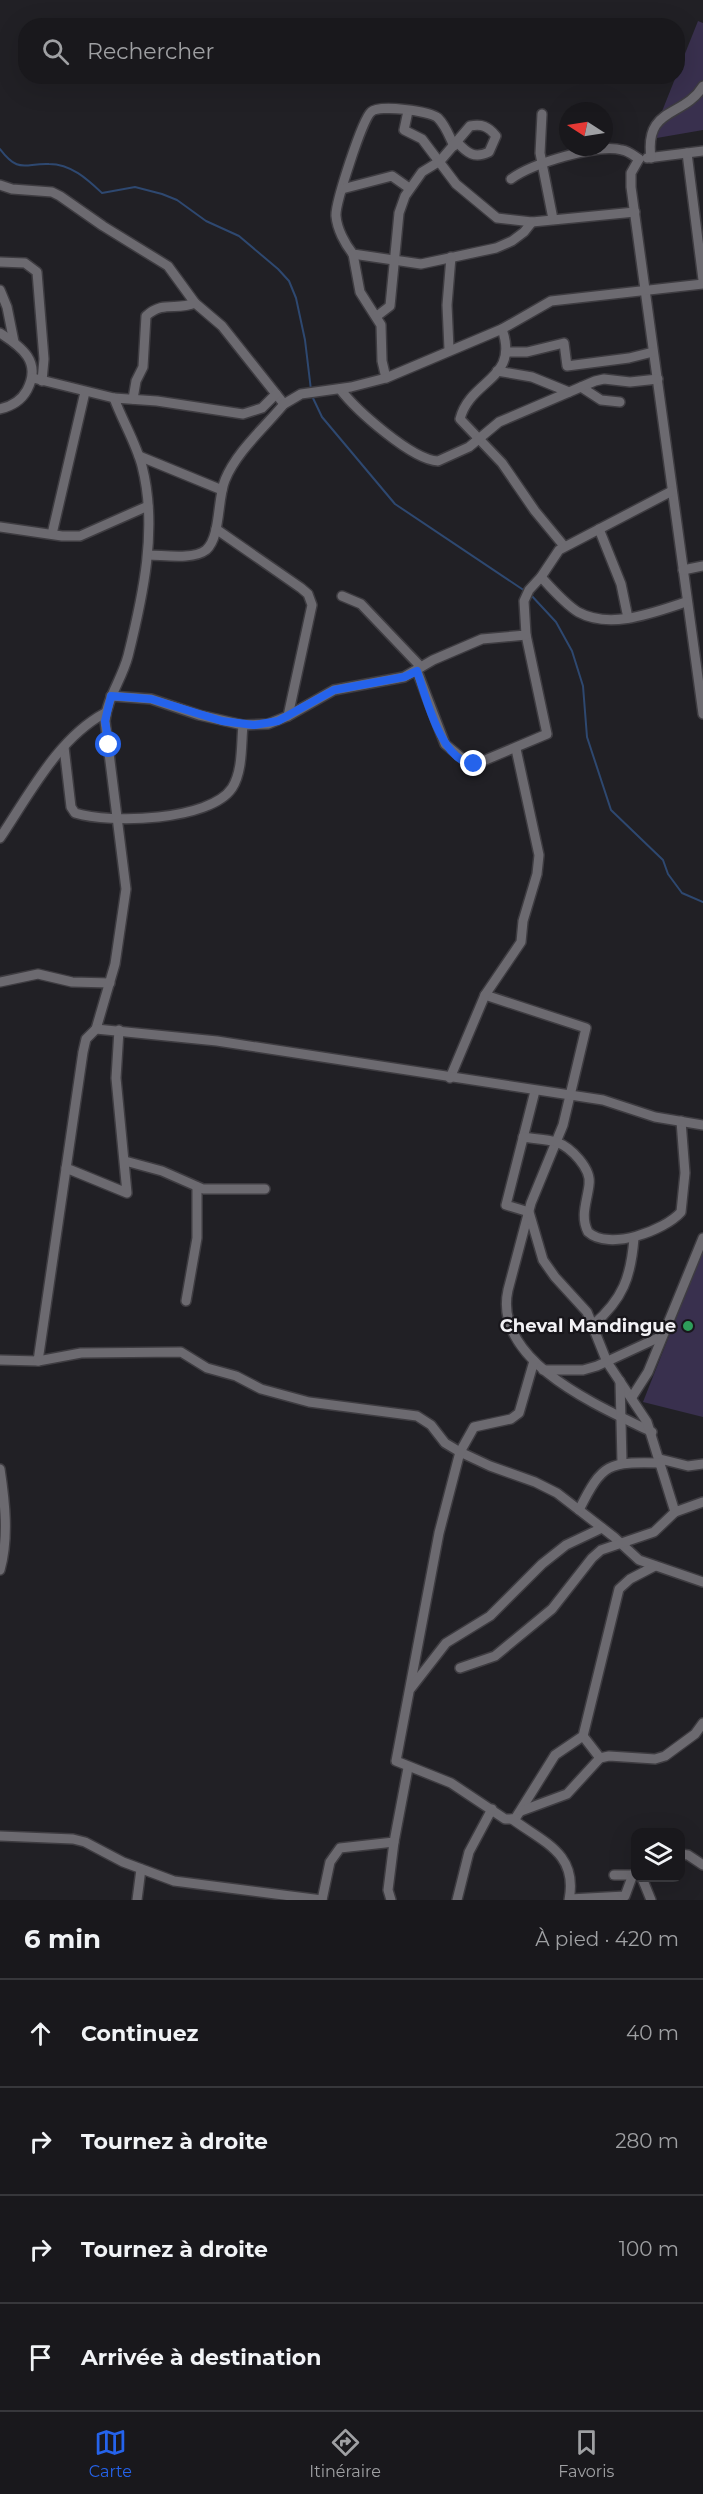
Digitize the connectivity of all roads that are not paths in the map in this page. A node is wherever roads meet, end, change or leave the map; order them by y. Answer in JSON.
{"nodes":[{"id":1,"x":703,"y":86,"type":"edge"},
{"id":2,"x":408,"y":111,"type":"junction"},
{"id":3,"x":542,"y":114,"type":"dead end"},
{"id":4,"x":703,"y":151,"type":"edge"},
{"id":5,"x":687,"y":153,"type":"junction"},
{"id":6,"x":651,"y":158,"type":"junction"},
{"id":7,"x":639,"y":159,"type":"junction"},
{"id":8,"x":440,"y":161,"type":"junction"},
{"id":9,"x":542,"y":163,"type":"junction"},
{"id":10,"x":511,"y":178,"type":"dead end"},
{"id":11,"x":4,"y":187,"type":"edge"},
{"id":12,"x":409,"y":188,"type":"junction"},
{"id":13,"x":342,"y":189,"type":"junction"},
{"id":14,"x":0,"y":198,"type":"edge"},
{"id":15,"x":635,"y":212,"type":"junction"},
{"id":16,"x":553,"y":219,"type":"junction"},
{"id":17,"x":532,"y":222,"type":"junction"},
{"id":18,"x":353,"y":254,"type":"junction"},
{"id":19,"x":451,"y":257,"type":"junction"},
{"id":20,"x":0,"y":262,"type":"edge"},
{"id":21,"x":394,"y":262,"type":"junction"},
{"id":22,"x":703,"y":282,"type":"edge"},
{"id":23,"x":0,"y":290,"type":"edge"},
{"id":24,"x":645,"y":291,"type":"junction"},
{"id":25,"x":195,"y":303,"type":"junction"},
{"id":26,"x":377,"y":316,"type":"junction"},
{"id":27,"x":502,"y":329,"type":"junction"},
{"id":28,"x":0,"y":333,"type":"edge"},
{"id":29,"x":14,"y":342,"type":"junction"},
{"id":30,"x":449,"y":349,"type":"junction"},
{"id":31,"x":507,"y":352,"type":"junction"},
{"id":32,"x":653,"y":352,"type":"junction"},
{"id":33,"x":498,"y":371,"type":"junction"},
{"id":34,"x":386,"y":378,"type":"junction"},
{"id":35,"x":658,"y":379,"type":"junction"},
{"id":36,"x":37,"y":380,"type":"junction"},
{"id":37,"x":581,"y":387,"type":"junction"},
{"id":38,"x":340,"y":389,"type":"junction"},
{"id":39,"x":85,"y":392,"type":"junction"},
{"id":40,"x":569,"y":392,"type":"junction"},
{"id":41,"x":276,"y":394,"type":"junction"},
{"id":42,"x":114,"y":398,"type":"junction"},
{"id":43,"x":133,"y":399,"type":"junction"},
{"id":44,"x":620,"y":402,"type":"dead end"},
{"id":45,"x":284,"y":404,"type":"junction"},
{"id":46,"x":0,"y":409,"type":"edge"},
{"id":47,"x":477,"y":440,"type":"junction"},
{"id":48,"x":139,"y":456,"type":"junction"},
{"id":49,"x":222,"y":490,"type":"junction"},
{"id":50,"x":672,"y":491,"type":"junction"},
{"id":51,"x":148,"y":506,"type":"junction"},
{"id":52,"x":0,"y":527,"type":"edge"},
{"id":53,"x":216,"y":529,"type":"junction"},
{"id":54,"x":599,"y":529,"type":"junction"},
{"id":55,"x":52,"y":534,"type":"junction"},
{"id":56,"x":564,"y":546,"type":"junction"},
{"id":57,"x":148,"y":555,"type":"junction"},
{"id":58,"x":703,"y":566,"type":"edge"},
{"id":59,"x":683,"y":570,"type":"junction"},
{"id":60,"x":541,"y":577,"type":"junction"},
{"id":61,"x":342,"y":596,"type":"dead end"},
{"id":62,"x":686,"y":602,"type":"junction"},
{"id":63,"x":628,"y":618,"type":"junction"},
{"id":64,"x":526,"y":635,"type":"junction"},
{"id":65,"x":419,"y":669,"type":"junction"},
{"id":66,"x":111,"y":696,"type":"junction"},
{"id":67,"x":105,"y":713,"type":"junction"},
{"id":68,"x":703,"y":714,"type":"edge"},
{"id":69,"x":288,"y":716,"type":"junction"},
{"id":70,"x":243,"y":725,"type":"junction"},
{"id":71,"x":63,"y":747,"type":"junction"},
{"id":72,"x":516,"y":749,"type":"junction"},
{"id":73,"x":116,"y":819,"type":"junction"},
{"id":74,"x":0,"y":838,"type":"edge"},
{"id":75,"x":0,"y":982,"type":"edge"},
{"id":76,"x":110,"y":982,"type":"junction"},
{"id":77,"x":485,"y":995,"type":"junction"},
{"id":78,"x":96,"y":1029,"type":"junction"},
{"id":79,"x":119,"y":1030,"type":"junction"},
{"id":80,"x":450,"y":1078,"type":"junction"},
{"id":81,"x":535,"y":1091,"type":"junction"},
{"id":82,"x":569,"y":1096,"type":"junction"},
{"id":83,"x":681,"y":1121,"type":"junction"},
{"id":84,"x":703,"y":1125,"type":"edge"},
{"id":85,"x":523,"y":1137,"type":"junction"},
{"id":86,"x":557,"y":1142,"type":"junction"},
{"id":87,"x":125,"y":1161,"type":"junction"},
{"id":88,"x":66,"y":1168,"type":"junction"},
{"id":89,"x":197,"y":1187,"type":"junction"},
{"id":90,"x":265,"y":1189,"type":"dead end"},
{"id":91,"x":529,"y":1212,"type":"junction"},
{"id":92,"x":634,"y":1238,"type":"junction"},
{"id":93,"x":703,"y":1238,"type":"edge"},
{"id":94,"x":186,"y":1301,"type":"dead end"},
{"id":95,"x":593,"y":1325,"type":"junction"},
{"id":96,"x":662,"y":1336,"type":"junction"},
{"id":97,"x":0,"y":1360,"type":"edge"},
{"id":98,"x":38,"y":1361,"type":"junction"},
{"id":99,"x":534,"y":1361,"type":"junction"},
{"id":100,"x":607,"y":1362,"type":"junction"},
{"id":101,"x":543,"y":1370,"type":"junction"},
{"id":102,"x":620,"y":1380,"type":"junction"},
{"id":103,"x":632,"y":1397,"type":"junction"},
{"id":104,"x":621,"y":1417,"type":"junction"},
{"id":105,"x":652,"y":1432,"type":"junction"},
{"id":106,"x":460,"y":1452,"type":"junction"},
{"id":107,"x":660,"y":1461,"type":"junction"},
{"id":108,"x":622,"y":1462,"type":"junction"},
{"id":109,"x":703,"y":1464,"type":"edge"},
{"id":110,"x":0,"y":1469,"type":"edge"},
{"id":111,"x":703,"y":1502,"type":"edge"},
{"id":112,"x":579,"y":1510,"type":"junction"},
{"id":113,"x":675,"y":1512,"type":"junction"},
{"id":114,"x":602,"y":1528,"type":"junction"},
{"id":115,"x":619,"y":1543,"type":"junction"},
{"id":116,"x":656,"y":1566,"type":"junction"},
{"id":117,"x":0,"y":1570,"type":"edge"},
{"id":118,"x":703,"y":1582,"type":"edge"},
{"id":119,"x":460,"y":1668,"type":"dead end"},
{"id":120,"x":409,"y":1690,"type":"junction"},
{"id":121,"x":703,"y":1722,"type":"edge"},
{"id":122,"x":583,"y":1736,"type":"junction"},
{"id":123,"x":600,"y":1758,"type":"junction"},
{"id":124,"x":408,"y":1768,"type":"junction"},
{"id":125,"x":492,"y":1809,"type":"junction"},
{"id":126,"x":521,"y":1811,"type":"junction"},
{"id":127,"x":512,"y":1820,"type":"junction"},
{"id":128,"x":0,"y":1836,"type":"edge"},
{"id":129,"x":394,"y":1842,"type":"junction"},
{"id":130,"x":685,"y":1855,"type":"edge"},
{"id":131,"x":703,"y":1865,"type":"edge"},
{"id":132,"x":141,"y":1869,"type":"junction"},
{"id":133,"x":614,"y":1875,"type":"dead end"},
{"id":134,"x":631,"y":1876,"type":"edge"},
{"id":135,"x":631,"y":1882,"type":"edge"},
{"id":136,"x":644,"y":1882,"type":"edge"},
{"id":137,"x":249,"y":1891,"type":"junction"},
{"id":138,"x":609,"y":1899,"type":"edge"},
{"id":139,"x":137,"y":1900,"type":"edge"},
{"id":140,"x":240,"y":1900,"type":"edge"},
{"id":141,"x":322,"y":1900,"type":"edge"},
{"id":142,"x":391,"y":1900,"type":"edge"},
{"id":143,"x":457,"y":1900,"type":"edge"},
{"id":144,"x":570,"y":1900,"type":"edge"},
{"id":145,"x":651,"y":1900,"type":"edge"}],
"edges":[{"from":1,"to":6,"type":"street"},
{"from":2,"to":8,"type":"street"},
{"from":2,"to":8,"type":"street"},
{"from":2,"to":13,"type":"street"},
{"from":3,"to":9,"type":"street"},
{"from":4,"to":5,"type":"street"},
{"from":5,"to":6,"type":"street"},
{"from":5,"to":22,"type":"street"},
{"from":6,"to":7,"type":"street"},
{"from":7,"to":9,"type":"street"},
{"from":7,"to":15,"type":"street"},
{"from":8,"to":12,"type":"street"},
{"from":8,"to":17,"type":"street"},
{"from":9,"to":10,"type":"street"},
{"from":9,"to":16,"type":"street"},
{"from":11,"to":14,"type":"street"},
{"from":11,"to":25,"type":"street"},
{"from":12,"to":13,"type":"street"},
{"from":12,"to":21,"type":"street"},
{"from":13,"to":18,"type":"street"},
{"from":15,"to":16,"type":"street"},
{"from":15,"to":24,"type":"street"},
{"from":16,"to":17,"type":"street"},
{"from":17,"to":19,"type":"street"},
{"from":18,"to":21,"type":"street"},
{"from":18,"to":26,"type":"street"},
{"from":19,"to":21,"type":"street"},
{"from":19,"to":30,"type":"street"},
{"from":20,"to":36,"type":"street"},
{"from":21,"to":26,"type":"street"},
{"from":22,"to":24,"type":"street"},
{"from":23,"to":29,"type":"street"},
{"from":24,"to":27,"type":"street"},
{"from":24,"to":32,"type":"street"},
{"from":25,"to":41,"type":"street"},
{"from":25,"to":43,"type":"street"},
{"from":26,"to":34,"type":"street"},
{"from":27,"to":30,"type":"street"},
{"from":27,"to":31,"type":"street"},
{"from":28,"to":29,"type":"street"},
{"from":29,"to":36,"type":"street"},
{"from":30,"to":34,"type":"street"},
{"from":31,"to":32,"type":"street"},
{"from":31,"to":33,"type":"street"},
{"from":32,"to":35,"type":"street"},
{"from":33,"to":40,"type":"street"},
{"from":33,"to":47,"type":"street"},
{"from":34,"to":38,"type":"street"},
{"from":35,"to":37,"type":"street"},
{"from":35,"to":50,"type":"street"},
{"from":36,"to":39,"type":"street"},
{"from":36,"to":46,"type":"street"},
{"from":37,"to":40,"type":"street"},
{"from":37,"to":44,"type":"street"},
{"from":38,"to":45,"type":"street"},
{"from":38,"to":47,"type":"street"},
{"from":39,"to":42,"type":"street"},
{"from":39,"to":55,"type":"street"},
{"from":40,"to":47,"type":"street"},
{"from":41,"to":43,"type":"street"},
{"from":41,"to":45,"type":"street"},
{"from":42,"to":43,"type":"street"},
{"from":42,"to":48,"type":"street"},
{"from":45,"to":49,"type":"street"},
{"from":47,"to":56,"type":"street"},
{"from":48,"to":49,"type":"street"},
{"from":48,"to":51,"type":"street"},
{"from":49,"to":53,"type":"street"},
{"from":50,"to":54,"type":"street"},
{"from":50,"to":59,"type":"street"},
{"from":51,"to":55,"type":"street"},
{"from":51,"to":57,"type":"street"},
{"from":52,"to":55,"type":"street"},
{"from":53,"to":57,"type":"street"},
{"from":53,"to":69,"type":"street"},
{"from":54,"to":56,"type":"street"},
{"from":54,"to":63,"type":"street"},
{"from":56,"to":60,"type":"street"},
{"from":57,"to":66,"type":"street"},
{"from":58,"to":59,"type":"street"},
{"from":59,"to":62,"type":"street"},
{"from":60,"to":63,"type":"street"},
{"from":60,"to":64,"type":"street"},
{"from":61,"to":65,"type":"street"},
{"from":62,"to":63,"type":"street"},
{"from":62,"to":68,"type":"street"},
{"from":64,"to":65,"type":"street"},
{"from":64,"to":72,"type":"street"},
{"from":65,"to":69,"type":"street"},
{"from":65,"to":72,"type":"street"},
{"from":66,"to":67,"type":"street"},
{"from":66,"to":70,"type":"street"},
{"from":67,"to":71,"type":"street"},
{"from":67,"to":73,"type":"street"},
{"from":69,"to":70,"type":"street"},
{"from":70,"to":73,"type":"street"},
{"from":71,"to":73,"type":"street"},
{"from":71,"to":74,"type":"street"},
{"from":72,"to":77,"type":"street"},
{"from":73,"to":76,"type":"street"},
{"from":75,"to":76,"type":"street"},
{"from":76,"to":78,"type":"street"},
{"from":77,"to":80,"type":"street"},
{"from":77,"to":82,"type":"street"},
{"from":78,"to":79,"type":"street"},
{"from":78,"to":88,"type":"street"},
{"from":79,"to":80,"type":"street"},
{"from":79,"to":87,"type":"street"},
{"from":80,"to":81,"type":"street"},
{"from":81,"to":82,"type":"street"},
{"from":81,"to":85,"type":"street"},
{"from":82,"to":83,"type":"street"},
{"from":82,"to":86,"type":"street"},
{"from":83,"to":84,"type":"street"},
{"from":83,"to":92,"type":"street"},
{"from":85,"to":86,"type":"street"},
{"from":85,"to":91,"type":"street"},
{"from":86,"to":91,"type":"street"},
{"from":86,"to":92,"type":"street"},
{"from":87,"to":88,"type":"street"},
{"from":87,"to":89,"type":"street"},
{"from":88,"to":98,"type":"street"},
{"from":89,"to":90,"type":"street"},
{"from":89,"to":94,"type":"street"},
{"from":91,"to":95,"type":"street"},
{"from":91,"to":99,"type":"street"},
{"from":92,"to":95,"type":"street"},
{"from":93,"to":96,"type":"street"},
{"from":95,"to":100,"type":"street"},
{"from":96,"to":100,"type":"street"},
{"from":96,"to":103,"type":"street"},
{"from":97,"to":98,"type":"street"},
{"from":98,"to":106,"type":"street"},
{"from":99,"to":101,"type":"street"},
{"from":99,"to":106,"type":"street"},
{"from":100,"to":101,"type":"street"},
{"from":100,"to":102,"type":"street"},
{"from":101,"to":104,"type":"street"},
{"from":102,"to":103,"type":"street"},
{"from":102,"to":104,"type":"street"},
{"from":103,"to":105,"type":"street"},
{"from":104,"to":105,"type":"street"},
{"from":104,"to":108,"type":"street"},
{"from":105,"to":107,"type":"street"},
{"from":106,"to":112,"type":"street"},
{"from":106,"to":120,"type":"street"},
{"from":107,"to":108,"type":"street"},
{"from":107,"to":109,"type":"street"},
{"from":107,"to":113,"type":"street"},
{"from":108,"to":112,"type":"street"},
{"from":110,"to":117,"type":"street"},
{"from":111,"to":113,"type":"street"},
{"from":112,"to":114,"type":"street"},
{"from":113,"to":115,"type":"street"},
{"from":114,"to":115,"type":"street"},
{"from":114,"to":120,"type":"street"},
{"from":115,"to":116,"type":"street"},
{"from":115,"to":119,"type":"street"},
{"from":116,"to":118,"type":"street"},
{"from":116,"to":122,"type":"street"},
{"from":120,"to":124,"type":"street"},
{"from":121,"to":123,"type":"street"},
{"from":122,"to":123,"type":"street"},
{"from":122,"to":126,"type":"street"},
{"from":123,"to":126,"type":"street"},
{"from":124,"to":125,"type":"street"},
{"from":124,"to":129,"type":"street"},
{"from":125,"to":127,"type":"street"},
{"from":125,"to":143,"type":"street"},
{"from":126,"to":127,"type":"street"},
{"from":127,"to":144,"type":"street"},
{"from":128,"to":132,"type":"street"},
{"from":129,"to":141,"type":"street"},
{"from":129,"to":142,"type":"street"},
{"from":130,"to":131,"type":"street"},
{"from":132,"to":137,"type":"street"},
{"from":132,"to":139,"type":"street"},
{"from":133,"to":134,"type":"street"},
{"from":135,"to":138,"type":"street"},
{"from":136,"to":145,"type":"street"},
{"from":137,"to":140,"type":"street"},
{"from":137,"to":141,"type":"street"},
{"from":138,"to":144,"type":"street"}]}
